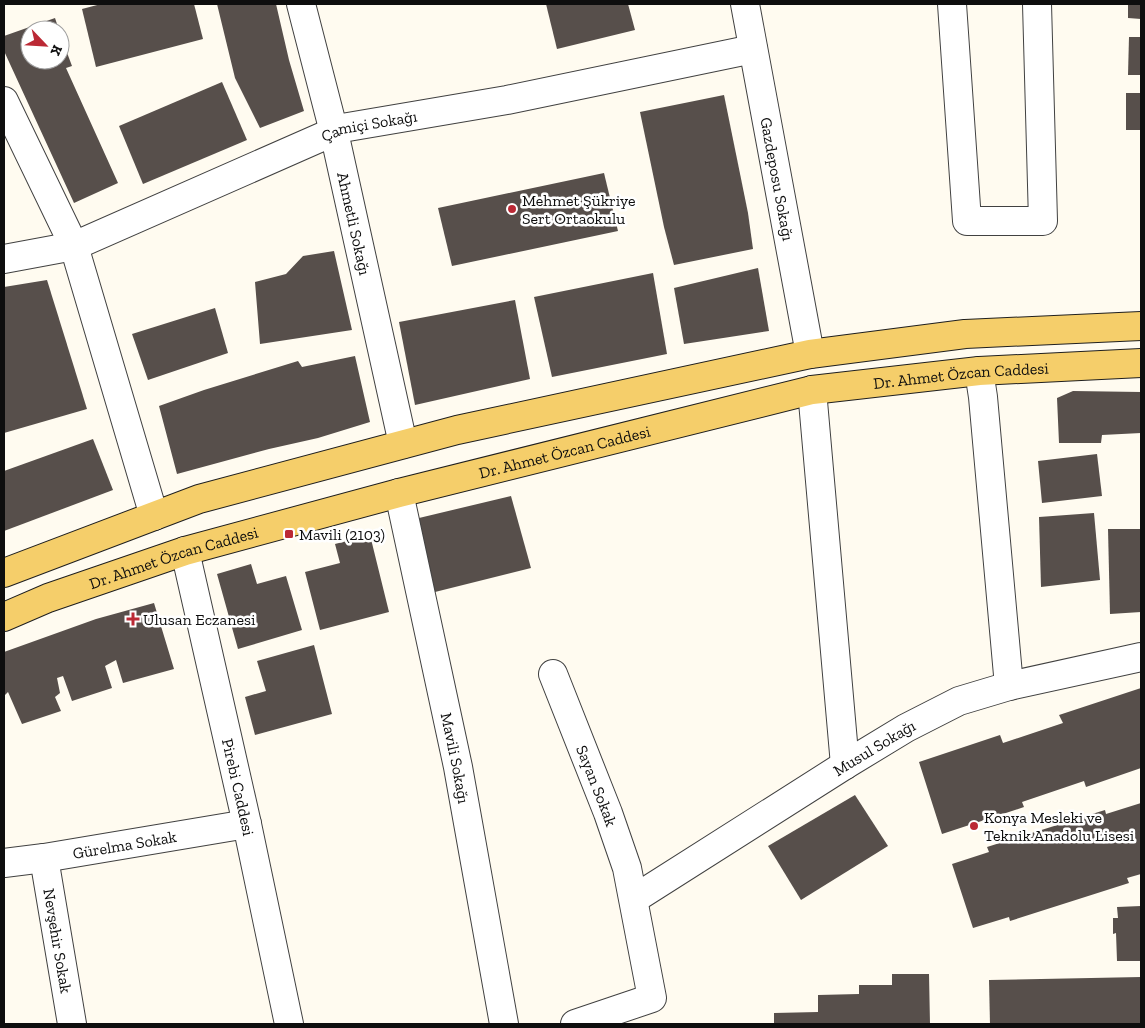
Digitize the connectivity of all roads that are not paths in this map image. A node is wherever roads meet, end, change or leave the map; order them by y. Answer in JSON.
{"nodes":[{"id":1,"x":301,"y":4,"type":"edge"},
{"id":2,"x":745,"y":4,"type":"edge"},
{"id":3,"x":952,"y":4,"type":"edge"},
{"id":4,"x":1037,"y":4,"type":"edge"},
{"id":5,"x":753,"y":49,"type":"junction"},
{"id":6,"x":4,"y":101,"type":"edge"},
{"id":7,"x":334,"y":132,"type":"junction"},
{"id":8,"x":74,"y":246,"type":"junction"},
{"id":9,"x":4,"y":259,"type":"edge"},
{"id":10,"x":1137,"y":325,"type":"edge"},
{"id":11,"x":810,"y":354,"type":"junction"},
{"id":12,"x":1141,"y":364,"type":"edge"},
{"id":13,"x":980,"y":371,"type":"junction"},
{"id":14,"x":812,"y":390,"type":"junction"},
{"id":15,"x":402,"y":444,"type":"junction"},
{"id":16,"x":400,"y":493,"type":"junction"},
{"id":17,"x":154,"y":516,"type":"junction"},
{"id":18,"x":185,"y":551,"type":"junction"},
{"id":19,"x":4,"y":573,"type":"edge"},
{"id":20,"x":4,"y":617,"type":"edge"},
{"id":21,"x":1141,"y":657,"type":"edge"},
{"id":22,"x":553,"y":674,"type":"dead end"},
{"id":23,"x":1009,"y":686,"type":"junction"},
{"id":24,"x":844,"y":765,"type":"junction"},
{"id":25,"x":247,"y":824,"type":"junction"},
{"id":26,"x":44,"y":858,"type":"junction"},
{"id":27,"x":4,"y":862,"type":"edge"},
{"id":28,"x":634,"y":899,"type":"junction"},
{"id":29,"x":72,"y":1024,"type":"edge"},
{"id":30,"x":289,"y":1024,"type":"edge"},
{"id":31,"x":504,"y":1024,"type":"edge"},
{"id":32,"x":574,"y":1024,"type":"edge"}],
"edges":[{"from":1,"to":7,"type":"street","name":"Ahmetli Sokağı"},
{"from":2,"to":5,"type":"street","name":"Gazdeposu Sokağı"},
{"from":3,"to":4,"type":"street"},
{"from":5,"to":7,"type":"street","name":"Çamiçi Sokağı"},
{"from":5,"to":11,"type":"street","name":"Gazdeposu Sokağı"},
{"from":6,"to":8,"type":"street"},
{"from":7,"to":8,"type":"street","name":"Çamiçi Sokağı"},
{"from":7,"to":15,"type":"street","name":"Ahmetli Sokağı"},
{"from":8,"to":9,"type":"street","name":"Çamiçi Sokağı"},
{"from":8,"to":17,"type":"street"},
{"from":10,"to":11,"type":"main road"},
{"from":11,"to":15,"type":"main road"},
{"from":12,"to":13,"type":"main road","name":"Dr. Ahmet Özcan Caddesi"},
{"from":13,"to":14,"type":"main road","name":"Dr. Ahmet Özcan Caddesi"},
{"from":13,"to":23,"type":"street"},
{"from":14,"to":16,"type":"main road","name":"Dr. Ahmet Özcan Caddesi"},
{"from":14,"to":24,"type":"street"},
{"from":15,"to":17,"type":"main road"},
{"from":16,"to":18,"type":"main road","name":"Dr. Ahmet Özcan Caddesi"},
{"from":16,"to":31,"type":"street","name":"Mavili Sokağı"},
{"from":17,"to":19,"type":"main road"},
{"from":18,"to":20,"type":"main road","name":"Dr. Ahmet Özcan Caddesi"},
{"from":18,"to":25,"type":"street","name":"Pirebi Caddesi"},
{"from":21,"to":23,"type":"street","name":"Musul Sokağı"},
{"from":22,"to":28,"type":"street","name":"Sayan Sokak"},
{"from":23,"to":24,"type":"street","name":"Musul Sokağı"},
{"from":24,"to":28,"type":"street","name":"Musul Sokağı"},
{"from":25,"to":26,"type":"street","name":"Gürelma Sokak"},
{"from":25,"to":30,"type":"street","name":"Pirebi Caddesi"},
{"from":26,"to":27,"type":"street","name":"Gürelma Sokak"},
{"from":26,"to":29,"type":"street","name":"Nevşehir Sokak"},
{"from":28,"to":32,"type":"street","name":"Sayan Sokak"}]}
